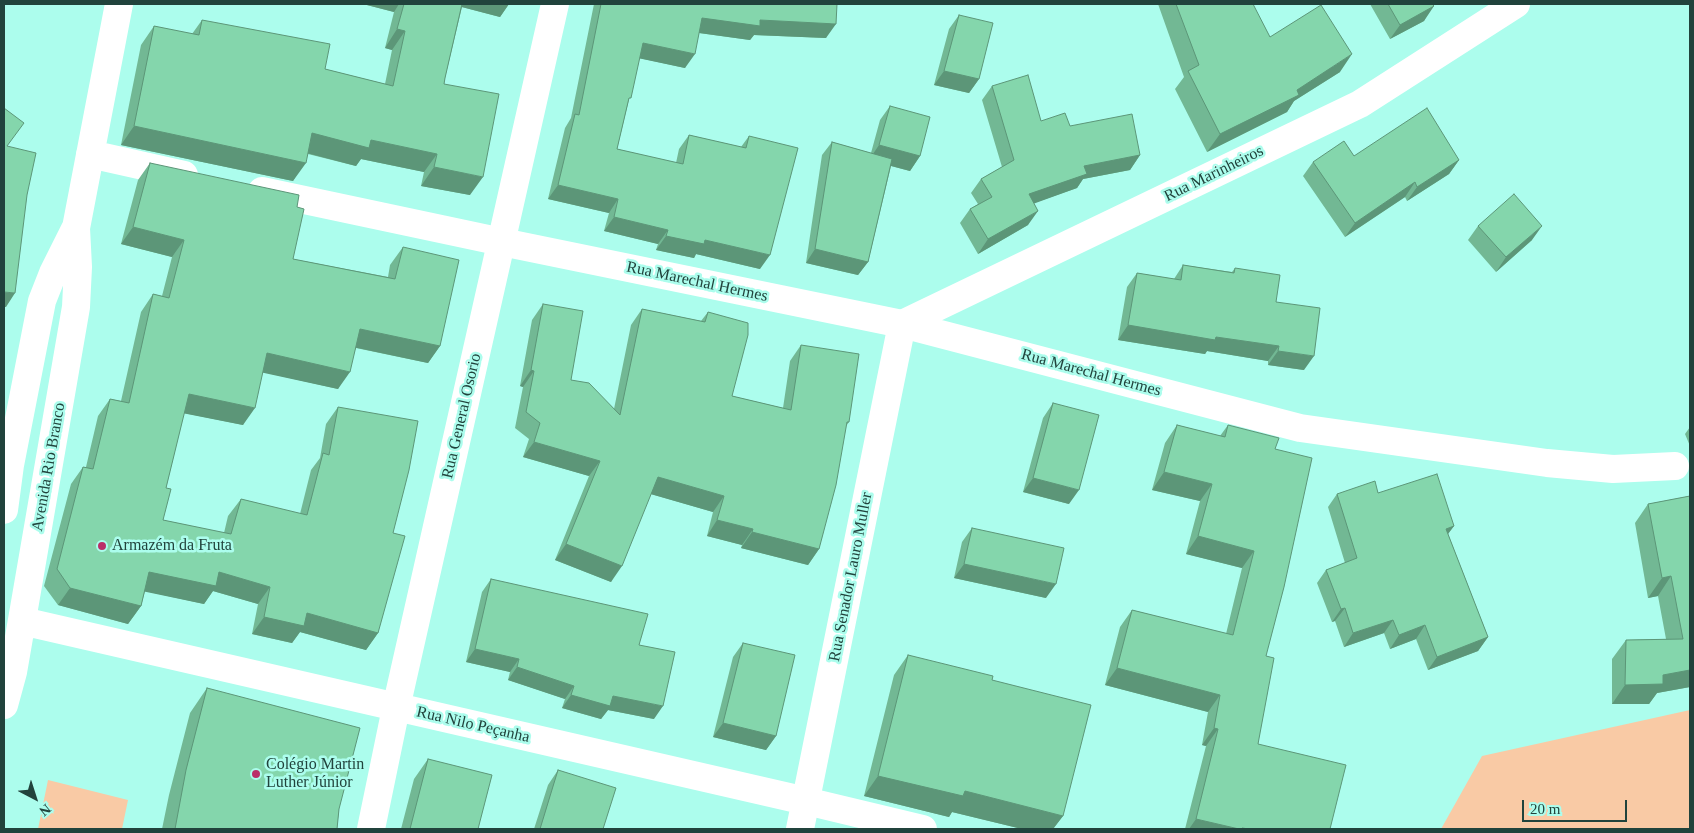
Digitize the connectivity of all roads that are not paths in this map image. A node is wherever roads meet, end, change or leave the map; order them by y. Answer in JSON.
{"nodes":[{"id":1,"x":120,"y":4,"type":"edge"},
{"id":2,"x":555,"y":4,"type":"edge"},
{"id":3,"x":1516,"y":4,"type":"edge"},
{"id":4,"x":90,"y":154,"type":"junction"},
{"id":5,"x":205,"y":179,"type":"edge"},
{"id":6,"x":234,"y":185,"type":"edge"},
{"id":7,"x":76,"y":228,"type":"junction"},
{"id":8,"x":502,"y":242,"type":"junction"},
{"id":9,"x":902,"y":324,"type":"junction"},
{"id":10,"x":1675,"y":466,"type":"dead end"},
{"id":11,"x":4,"y":510,"type":"edge"},
{"id":12,"x":22,"y":621,"type":"junction"},
{"id":13,"x":4,"y":705,"type":"edge"},
{"id":14,"x":396,"y":708,"type":"junction"},
{"id":15,"x":806,"y":801,"type":"junction"},
{"id":16,"x":371,"y":829,"type":"edge"},
{"id":17,"x":800,"y":829,"type":"edge"},
{"id":18,"x":923,"y":829,"type":"edge"}],
"edges":[{"from":1,"to":4,"type":"street","name":"Avenida Rio Branco"},
{"from":2,"to":8,"type":"street","name":"Rua General Osorio"},
{"from":3,"to":9,"type":"street","name":"Rua Marinheiros"},
{"from":4,"to":5,"type":"street"},
{"from":4,"to":7,"type":"street","name":"Avenida Rio Branco"},
{"from":6,"to":8,"type":"street","name":"Rua Marechal Hermes"},
{"from":7,"to":11,"type":"street","name":"Avenida Rio Branco"},
{"from":7,"to":12,"type":"street","name":"Avenida Rio Branco"},
{"from":8,"to":9,"type":"street","name":"Rua Marechal Hermes"},
{"from":8,"to":14,"type":"street","name":"Rua General Osorio"},
{"from":9,"to":10,"type":"street","name":"Rua Marechal Hermes"},
{"from":9,"to":15,"type":"street","name":"Rua Senador Lauro Muller"},
{"from":12,"to":13,"type":"street","name":"Avenida Rio Branco"},
{"from":12,"to":14,"type":"street","name":"Rua Nilo Peçanha"},
{"from":14,"to":15,"type":"street","name":"Rua Nilo Peçanha"},
{"from":14,"to":16,"type":"street","name":"Rua General Osorio"},
{"from":15,"to":17,"type":"street","name":"Rua Senador Lauro Muller"},
{"from":15,"to":18,"type":"street","name":"Rua Nilo Peçanha"}]}
